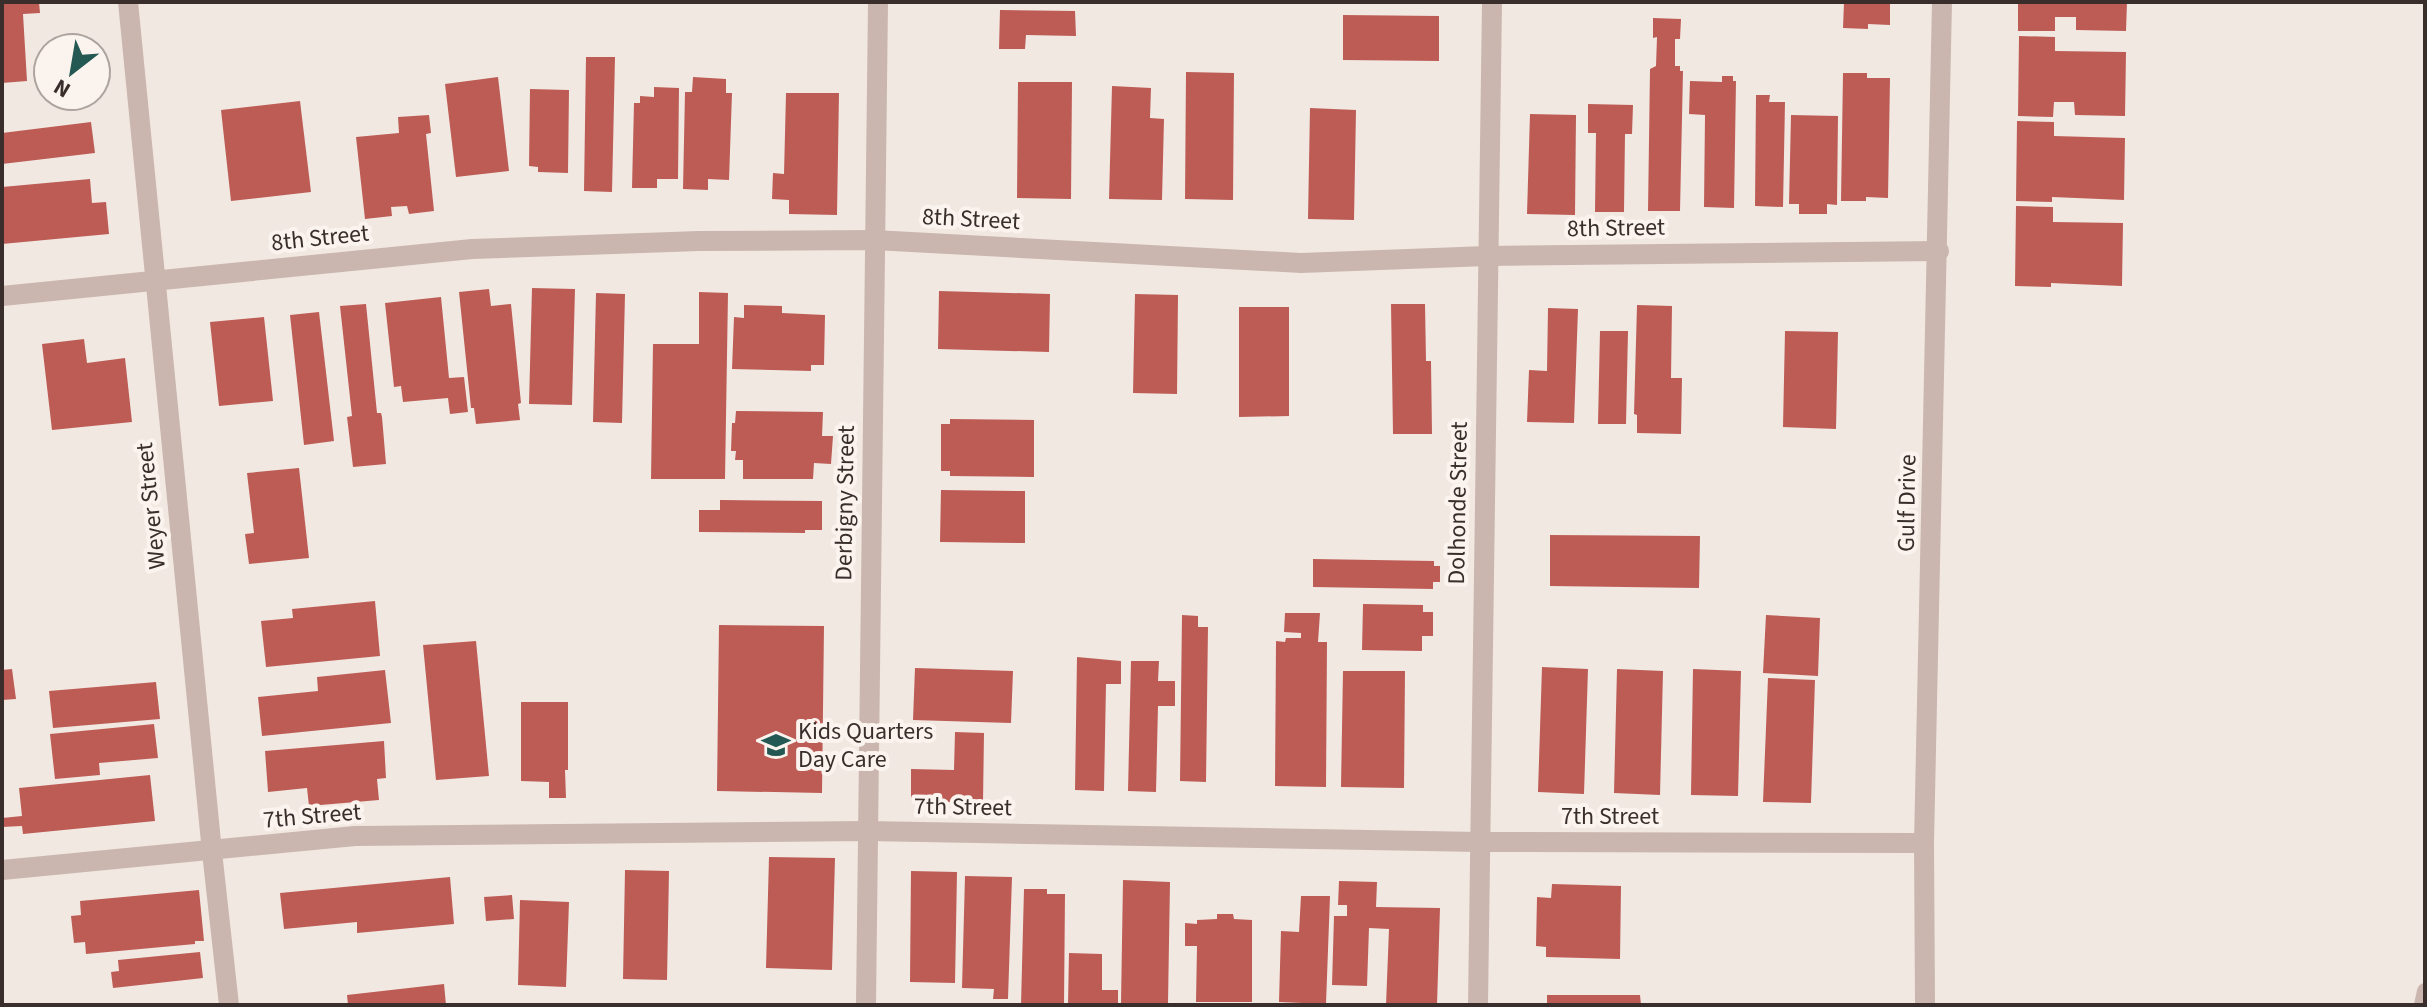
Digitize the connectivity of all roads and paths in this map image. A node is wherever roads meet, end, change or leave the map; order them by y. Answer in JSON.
{"nodes":[{"id":1,"x":128,"y":2,"type":"edge"},
{"id":2,"x":878,"y":2,"type":"edge"},
{"id":3,"x":1492,"y":2,"type":"edge"},
{"id":4,"x":1942,"y":2,"type":"edge"},
{"id":5,"x":874,"y":240,"type":"junction"},
{"id":6,"x":1939,"y":251,"type":"junction"},
{"id":7,"x":1487,"y":256,"type":"junction"},
{"id":8,"x":155,"y":280,"type":"junction"},
{"id":9,"x":2,"y":296,"type":"edge"},
{"id":10,"x":867,"y":831,"type":"junction"},
{"id":11,"x":1480,"y":842,"type":"junction"},
{"id":12,"x":1924,"y":843,"type":"junction"},
{"id":13,"x":212,"y":852,"type":"junction"},
{"id":14,"x":2,"y":870,"type":"edge"},
{"id":15,"x":2425,"y":991,"type":"edge"},
{"id":16,"x":229,"y":1005,"type":"edge"},
{"id":17,"x":866,"y":1005,"type":"edge"},
{"id":18,"x":1478,"y":1005,"type":"edge"},
{"id":19,"x":1925,"y":1005,"type":"edge"},
{"id":20,"x":2422,"y":1005,"type":"edge"}],
"edges":[{"from":1,"to":8,"type":"street","name":"Weyer Street"},
{"from":2,"to":5,"type":"street","name":"Derbigny Street"},
{"from":3,"to":7,"type":"street","name":"Dolhonde Street"},
{"from":4,"to":6,"type":"street","name":"Gulf Drive"},
{"from":5,"to":7,"type":"street","name":"8th Street"},
{"from":5,"to":8,"type":"street","name":"8th Street"},
{"from":5,"to":10,"type":"street","name":"Derbigny Street"},
{"from":6,"to":7,"type":"street","name":"8th Street"},
{"from":6,"to":12,"type":"street","name":"Gulf Drive"},
{"from":7,"to":11,"type":"street","name":"Dolhonde Street"},
{"from":8,"to":9,"type":"street","name":"8th Street"},
{"from":8,"to":13,"type":"street","name":"Weyer Street"},
{"from":10,"to":11,"type":"street","name":"7th Street"},
{"from":10,"to":13,"type":"street","name":"7th Street"},
{"from":10,"to":17,"type":"street","name":"Derbigny Street"},
{"from":11,"to":12,"type":"street","name":"7th Street"},
{"from":11,"to":18,"type":"street","name":"Dolhonde Street"},
{"from":12,"to":19,"type":"street","name":"Gulf Drive"},
{"from":13,"to":14,"type":"street","name":"7th Street"},
{"from":13,"to":16,"type":"street","name":"Weyer Street"},
{"from":15,"to":20,"type":"lane"}]}
